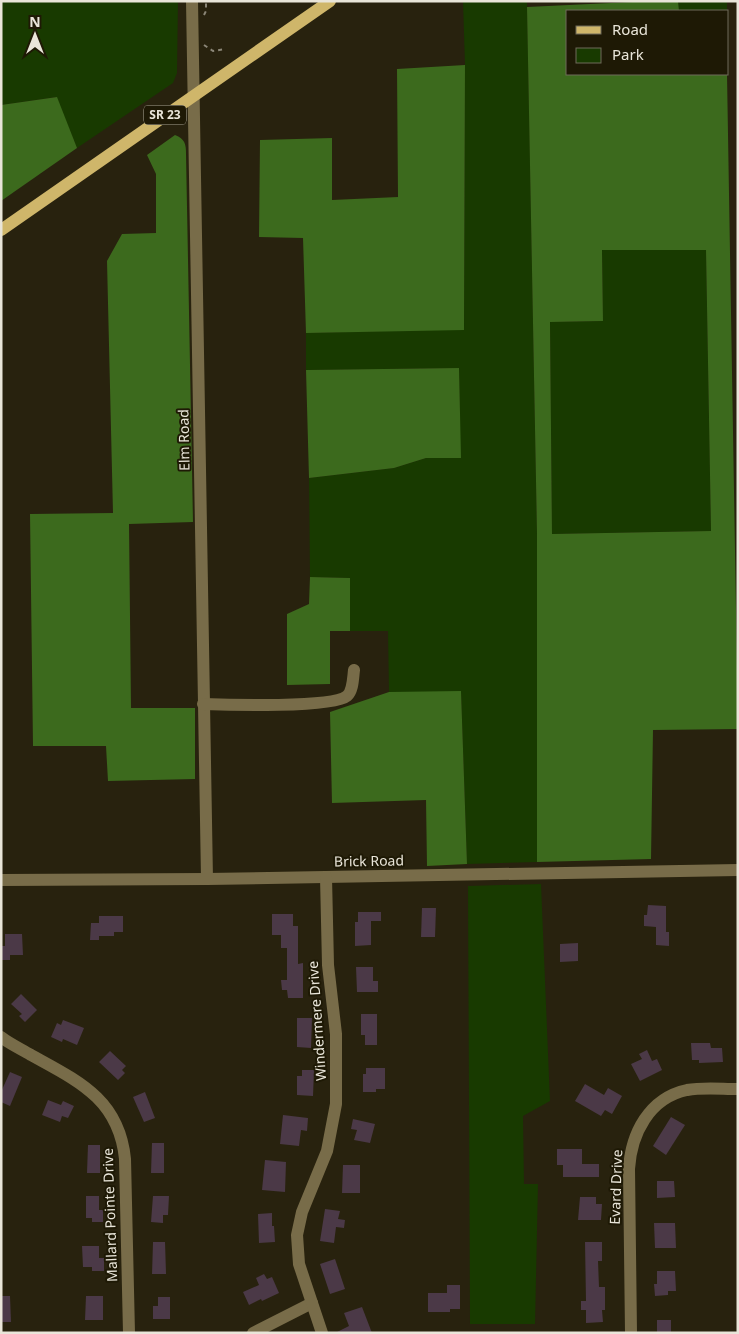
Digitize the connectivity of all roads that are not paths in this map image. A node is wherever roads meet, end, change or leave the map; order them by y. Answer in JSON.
{"nodes":[{"id":1,"x":192,"y":1,"type":"edge"},
{"id":2,"x":330,"y":1,"type":"edge"},
{"id":3,"x":193,"y":96,"type":"junction"},
{"id":4,"x":1,"y":230,"type":"edge"},
{"id":5,"x":354,"y":670,"type":"dead end"},
{"id":6,"x":204,"y":704,"type":"junction"},
{"id":7,"x":738,"y":870,"type":"edge"},
{"id":8,"x":326,"y":877,"type":"junction"},
{"id":9,"x":207,"y":879,"type":"junction"},
{"id":10,"x":1,"y":880,"type":"edge"},
{"id":11,"x":2,"y":1039,"type":"edge"},
{"id":12,"x":738,"y":1089,"type":"edge"},
{"id":13,"x":312,"y":1304,"type":"junction"},
{"id":14,"x":129,"y":1333,"type":"edge"},
{"id":15,"x":253,"y":1333,"type":"edge"},
{"id":16,"x":322,"y":1333,"type":"edge"},
{"id":17,"x":631,"y":1333,"type":"edge"}],
"edges":[{"from":1,"to":3,"type":"street","name":"Elm Road"},
{"from":2,"to":3,"type":"main road","number":"SR 23"},
{"from":3,"to":4,"type":"main road","number":"SR 23"},
{"from":3,"to":6,"type":"street","name":"Elm Road"},
{"from":5,"to":6,"type":"street"},
{"from":6,"to":9,"type":"street","name":"Elm Road"},
{"from":7,"to":8,"type":"street","name":"Brick Road"},
{"from":8,"to":9,"type":"street","name":"Brick Road"},
{"from":8,"to":13,"type":"street","name":"Windermere Drive"},
{"from":9,"to":10,"type":"street","name":"Brick Road"},
{"from":11,"to":14,"type":"street","name":"Mallard Pointe Drive"},
{"from":12,"to":17,"type":"street","name":"Evard Drive"},
{"from":13,"to":15,"type":"street"},
{"from":13,"to":16,"type":"street","name":"Windermere Drive"}]}
